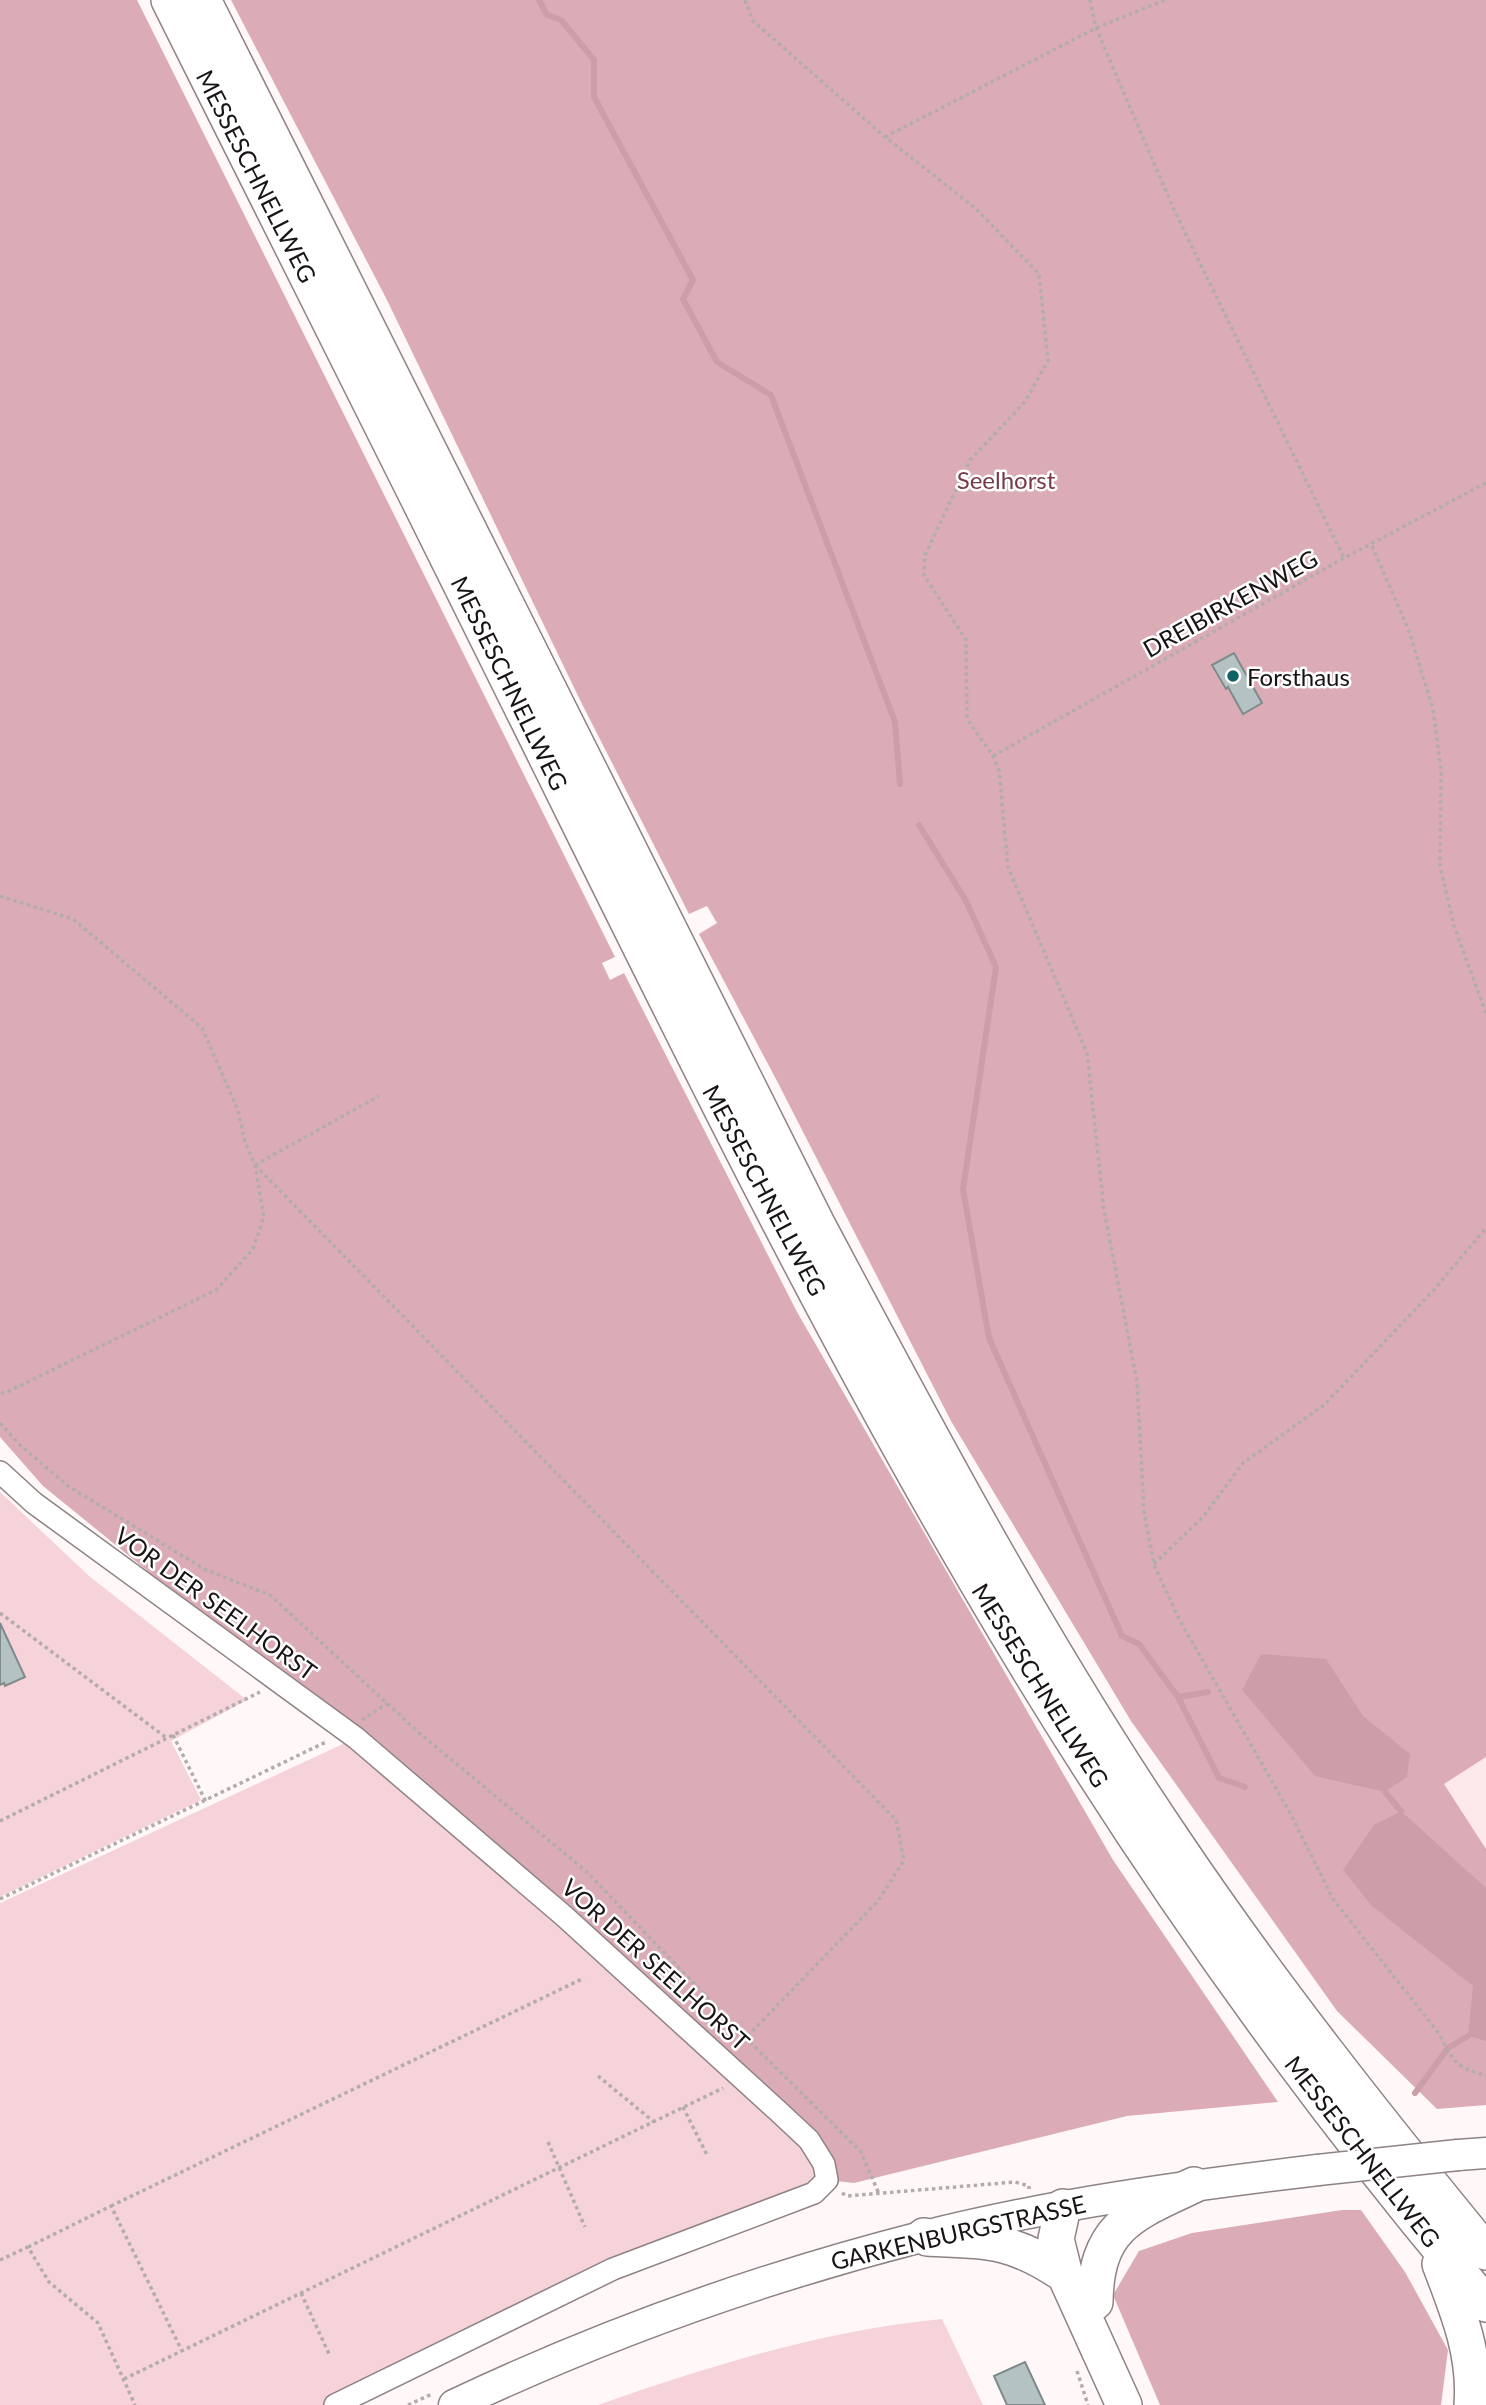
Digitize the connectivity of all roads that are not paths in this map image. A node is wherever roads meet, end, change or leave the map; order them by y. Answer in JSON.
{"nodes":[{"id":1,"x":169,"y":0,"type":"edge"},
{"id":2,"x":203,"y":0,"type":"edge"},
{"id":3,"x":0,"y":1472,"type":"edge"},
{"id":4,"x":1472,"y":2154,"type":"edge"},
{"id":5,"x":1194,"y":2185,"type":"junction"},
{"id":6,"x":1063,"y":2207,"type":"junction"},
{"id":7,"x":1428,"y":2235,"type":"junction"},
{"id":8,"x":924,"y":2236,"type":"junction"},
{"id":9,"x":1486,"y":2252,"type":"edge"},
{"id":10,"x":1065,"y":2276,"type":"junction"},
{"id":11,"x":1094,"y":2302,"type":"junction"},
{"id":12,"x":1486,"y":2304,"type":"edge"},
{"id":13,"x":335,"y":2405,"type":"edge"},
{"id":14,"x":454,"y":2405,"type":"edge"},
{"id":15,"x":1124,"y":2405,"type":"edge"},
{"id":16,"x":1135,"y":2405,"type":"edge"},
{"id":17,"x":1472,"y":2405,"type":"edge"}],
"edges":[{"from":1,"to":7,"type":"highway","name":"MESSESCHNELLWEG"},
{"from":2,"to":9,"type":"highway","name":"MESSESCHNELLWEG"},
{"from":3,"to":13,"type":"street","name":"VOR DER SEELHORST"},
{"from":4,"to":5,"type":"main road","name":"GARKENBURGSTRASSE","bridge":true},
{"from":5,"to":6,"type":"main road","name":"GARKENBURGSTRASSE"},
{"from":5,"to":11,"type":"highway"},
{"from":6,"to":8,"type":"main road","name":"GARKENBURGSTRASSE"},
{"from":6,"to":10,"type":"highway"},
{"from":6,"to":11,"type":"highway"},
{"from":7,"to":12,"type":"highway","name":"MESSESCHNELLWEG"},
{"from":7,"to":17,"type":"highway"},
{"from":8,"to":10,"type":"highway"},
{"from":8,"to":14,"type":"main road","name":"GARKENBURGSTRASSE"},
{"from":10,"to":15,"type":"highway"},
{"from":11,"to":16,"type":"highway"}]}
